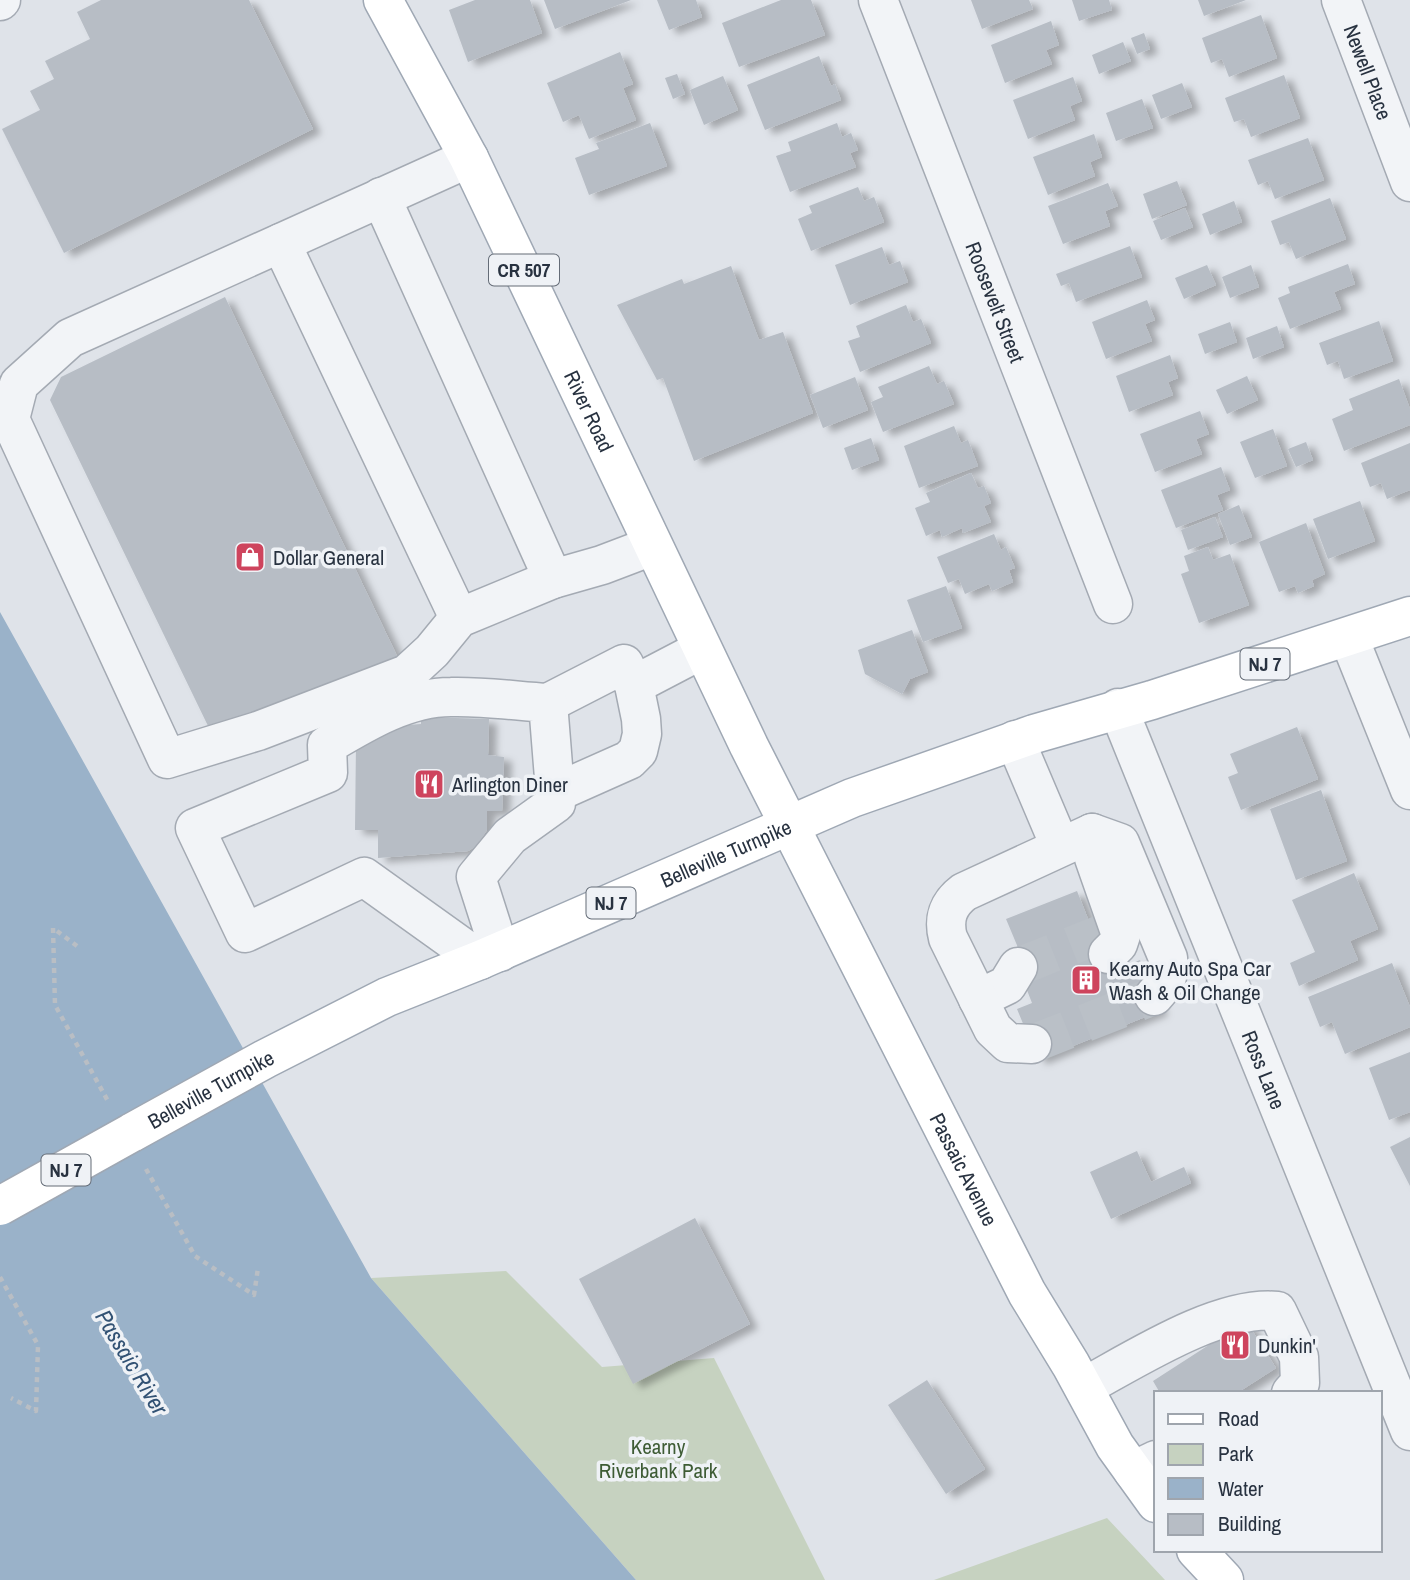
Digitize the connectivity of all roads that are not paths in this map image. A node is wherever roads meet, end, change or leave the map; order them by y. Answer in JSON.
{"nodes":[{"id":1,"x":383,"y":0,"type":"edge"},
{"id":2,"x":878,"y":0,"type":"edge"},
{"id":3,"x":1341,"y":0,"type":"edge"},
{"id":4,"x":469,"y":159,"type":"junction"},
{"id":5,"x":1410,"y":182,"type":"edge"},
{"id":6,"x":388,"y":214,"type":"junction"},
{"id":7,"x":281,"y":243,"type":"junction"},
{"id":8,"x":652,"y":546,"type":"junction"},
{"id":9,"x":554,"y":579,"type":"junction"},
{"id":10,"x":1113,"y":604,"type":"dead end"},
{"id":11,"x":1410,"y":616,"type":"edge"},
{"id":12,"x":459,"y":618,"type":"junction"},
{"id":13,"x":1349,"y":638,"type":"junction"},
{"id":14,"x":701,"y":650,"type":"junction"},
{"id":15,"x":634,"y":685,"type":"junction"},
{"id":16,"x":548,"y":703,"type":"junction"},
{"id":17,"x":1118,"y":708,"type":"junction"},
{"id":18,"x":1015,"y":740,"type":"junction"},
{"id":19,"x":1410,"y":790,"type":"edge"},
{"id":20,"x":555,"y":793,"type":"junction"},
{"id":21,"x":790,"y":825,"type":"junction"},
{"id":22,"x":1076,"y":840,"type":"junction"},
{"id":23,"x":1110,"y":938,"type":"dead end"},
{"id":24,"x":490,"y":956,"type":"junction"},
{"id":25,"x":1154,"y":996,"type":"tunnel mouth"},
{"id":26,"x":1032,"y":1044,"type":"tunnel mouth"},
{"id":27,"x":0,"y":1206,"type":"edge"},
{"id":28,"x":1084,"y":1387,"type":"junction"},
{"id":29,"x":1293,"y":1391,"type":"edge"},
{"id":30,"x":1410,"y":1431,"type":"edge"},
{"id":31,"x":1145,"y":1465,"type":"edge"},
{"id":32,"x":1154,"y":1496,"type":"edge"},
{"id":33,"x":1198,"y":1552,"type":"edge"},
{"id":34,"x":1224,"y":1580,"type":"edge"}],
"edges":[{"from":1,"to":4,"type":"main road","name":"River Road","number":"CR 507"},
{"from":2,"to":10,"type":"street","name":"Roosevelt Street"},
{"from":3,"to":5,"type":"street","name":"Newell Place"},
{"from":4,"to":6,"type":"street"},
{"from":4,"to":8,"type":"main road","name":"River Road","number":"CR 507"},
{"from":6,"to":7,"type":"street"},
{"from":6,"to":9,"type":"street"},
{"from":7,"to":12,"type":"street"},
{"from":7,"to":12,"type":"street"},
{"from":8,"to":9,"type":"street"},
{"from":8,"to":14,"type":"main road","name":"River Road","number":"CR 507"},
{"from":9,"to":12,"type":"street"},
{"from":11,"to":13,"type":"main road","name":"Belleville Turnpike","number":"NJ 7"},
{"from":13,"to":17,"type":"main road","name":"Belleville Turnpike","number":"NJ 7"},
{"from":13,"to":19,"type":"street"},
{"from":14,"to":15,"type":"street"},
{"from":14,"to":21,"type":"main road","name":"River Road","number":"CR 507"},
{"from":15,"to":16,"type":"street"},
{"from":15,"to":20,"type":"street"},
{"from":16,"to":20,"type":"street"},
{"from":16,"to":24,"type":"street"},
{"from":17,"to":18,"type":"main road","name":"Belleville Turnpike","number":"NJ 7"},
{"from":17,"to":30,"type":"street","name":"Ross Lane"},
{"from":18,"to":21,"type":"main road","name":"Belleville Turnpike","number":"NJ 7"},
{"from":18,"to":22,"type":"street"},
{"from":20,"to":24,"type":"street"},
{"from":21,"to":24,"type":"main road","name":"Belleville Turnpike","number":"NJ 7"},
{"from":21,"to":28,"type":"main road","name":"Passaic Avenue"},
{"from":22,"to":23,"type":"street"},
{"from":22,"to":25,"type":"street"},
{"from":22,"to":26,"type":"street"},
{"from":24,"to":27,"type":"main road","name":"Belleville Turnpike","number":"NJ 7","bridge":true},
{"from":28,"to":29,"type":"street"},
{"from":28,"to":31,"type":"main road","name":"Passaic Avenue"},
{"from":31,"to":32,"type":"main road","name":"Passaic Avenue"},
{"from":33,"to":34,"type":"main road"}]}
